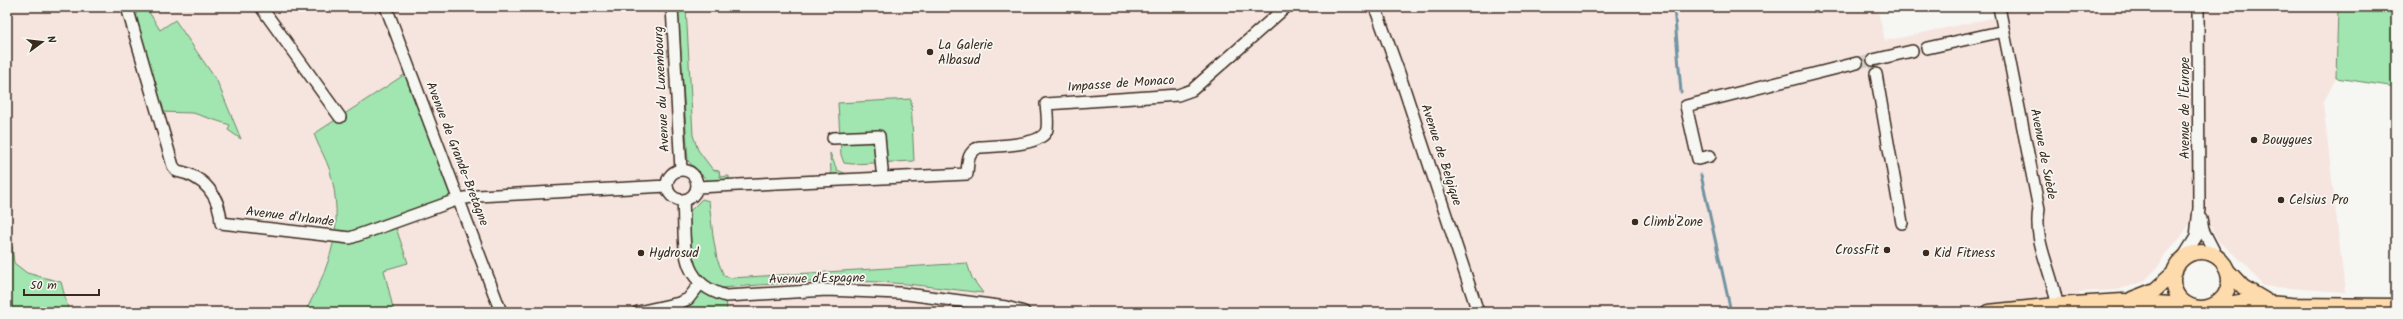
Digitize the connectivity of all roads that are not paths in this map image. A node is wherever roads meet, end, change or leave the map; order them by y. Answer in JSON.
{"nodes":[{"id":1,"x":127,"y":7,"type":"edge"},
{"id":2,"x":261,"y":7,"type":"edge"},
{"id":3,"x":386,"y":7,"type":"edge"},
{"id":4,"x":672,"y":7,"type":"edge"},
{"id":5,"x":1286,"y":7,"type":"edge"},
{"id":6,"x":1375,"y":7,"type":"edge"},
{"id":7,"x":1999,"y":7,"type":"edge"},
{"id":8,"x":2198,"y":7,"type":"edge"},
{"id":9,"x":2004,"y":31,"type":"junction"},
{"id":10,"x":1927,"y":48,"type":"dead end"},
{"id":11,"x":1912,"y":51,"type":"dead end"},
{"id":12,"x":1873,"y":60,"type":"dead end"},
{"id":13,"x":1857,"y":63,"type":"tunnel mouth"},
{"id":14,"x":1876,"y":74,"type":"tunnel mouth"},
{"id":15,"x":340,"y":116,"type":"dead end"},
{"id":16,"x":833,"y":138,"type":"dead end"},
{"id":17,"x":1710,"y":156,"type":"dead end"},
{"id":18,"x":681,"y":170,"type":"junction"},
{"id":19,"x":882,"y":170,"type":"dead end"},
{"id":20,"x":667,"y":186,"type":"junction"},
{"id":21,"x":697,"y":187,"type":"junction"},
{"id":22,"x":459,"y":199,"type":"junction"},
{"id":23,"x":683,"y":200,"type":"junction"},
{"id":24,"x":2199,"y":208,"type":"junction"},
{"id":25,"x":1902,"y":223,"type":"dead end"},
{"id":26,"x":2217,"y":257,"type":"junction"},
{"id":27,"x":2178,"y":266,"type":"junction"},
{"id":28,"x":2227,"y":270,"type":"junction"},
{"id":29,"x":700,"y":284,"type":"junction"},
{"id":30,"x":2124,"y":301,"type":"junction"},
{"id":31,"x":2275,"y":303,"type":"junction"},
{"id":32,"x":2057,"y":305,"type":"junction"},
{"id":33,"x":2188,"y":305,"type":"junction"},
{"id":34,"x":2396,"y":306,"type":"edge"},
{"id":35,"x":2211,"y":307,"type":"junction"},
{"id":36,"x":501,"y":312,"type":"edge"},
{"id":37,"x":638,"y":312,"type":"edge"},
{"id":38,"x":1024,"y":312,"type":"edge"},
{"id":39,"x":1478,"y":312,"type":"edge"},
{"id":40,"x":1988,"y":312,"type":"edge"}],
"edges":[{"from":1,"to":22,"type":"street","name":"Avenue d'Irlande"},
{"from":2,"to":15,"type":"street"},
{"from":3,"to":22,"type":"street","name":"Avenue de Grande-Bretagne"},
{"from":4,"to":18,"type":"street","name":"Avenue du Luxembourg"},
{"from":5,"to":21,"type":"street","name":"Impasse de Monaco"},
{"from":6,"to":39,"type":"street","name":"Avenue de Belgique"},
{"from":7,"to":9,"type":"street","name":"Avenue de Suède"},
{"from":8,"to":24,"type":"street","name":"Avenue de l'Europe"},
{"from":9,"to":10,"type":"street"},
{"from":9,"to":32,"type":"street","name":"Avenue de Suède"},
{"from":11,"to":12,"type":"street"},
{"from":13,"to":17,"type":"street"},
{"from":14,"to":25,"type":"street"},
{"from":16,"to":19,"type":"street"},
{"from":18,"to":20,"type":"street"},
{"from":18,"to":21,"type":"street"},
{"from":20,"to":22,"type":"street","name":"Avenue d'Irlande"},
{"from":20,"to":23,"type":"street"},
{"from":21,"to":23,"type":"street"},
{"from":22,"to":36,"type":"street","name":"Avenue de Grande-Bretagne"},
{"from":23,"to":29,"type":"street","name":"Avenue d'Espagne"},
{"from":24,"to":26,"type":"street","name":"Avenue de l'Europe"},
{"from":24,"to":27,"type":"street","name":"Avenue de l'Europe"},
{"from":26,"to":27,"type":"main road"},
{"from":26,"to":28,"type":"main road"},
{"from":27,"to":30,"type":"main road"},
{"from":27,"to":33,"type":"main road"},
{"from":28,"to":31,"type":"main road"},
{"from":28,"to":35,"type":"main road"},
{"from":29,"to":37,"type":"street"},
{"from":29,"to":38,"type":"street","name":"Avenue d'Espagne"},
{"from":30,"to":32,"type":"main road"},
{"from":30,"to":33,"type":"main road"},
{"from":31,"to":34,"type":"main road"},
{"from":31,"to":35,"type":"main road"},
{"from":32,"to":40,"type":"main road"},
{"from":33,"to":35,"type":"main road"}]}
